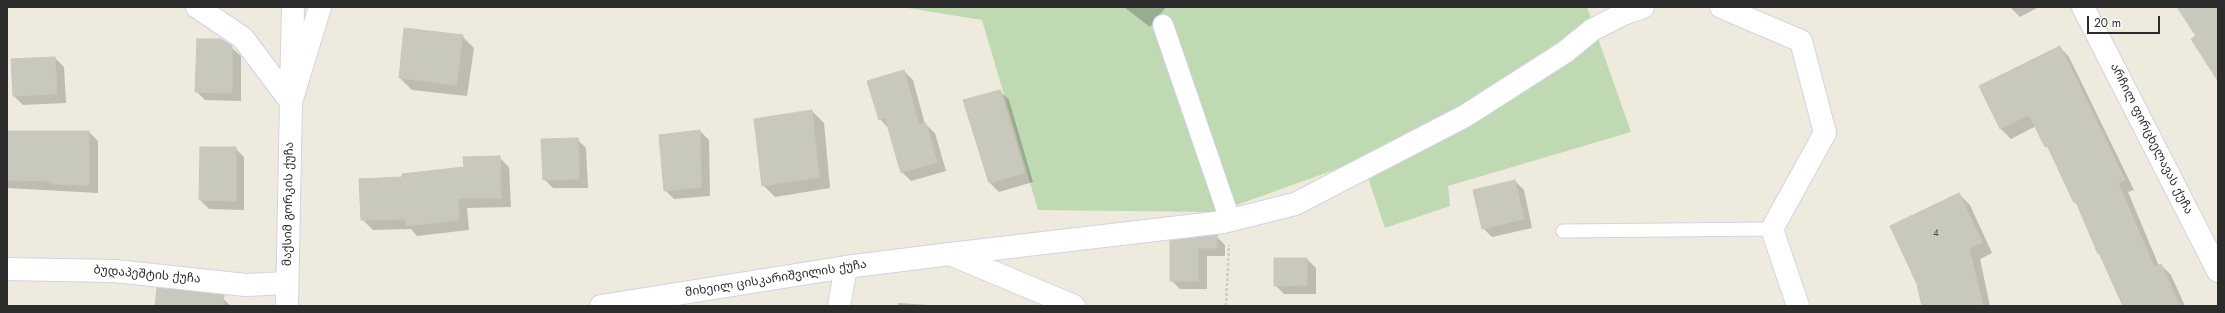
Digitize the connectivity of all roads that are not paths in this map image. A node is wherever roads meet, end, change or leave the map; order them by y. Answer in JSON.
{"nodes":[{"id":1,"x":197,"y":7,"type":"edge"},
{"id":2,"x":293,"y":7,"type":"edge"},
{"id":3,"x":320,"y":7,"type":"edge"},
{"id":4,"x":1642,"y":7,"type":"edge"},
{"id":5,"x":1721,"y":7,"type":"edge"},
{"id":6,"x":2083,"y":7,"type":"edge"},
{"id":7,"x":1163,"y":25,"type":"dead end"},
{"id":8,"x":291,"y":102,"type":"junction"},
{"id":9,"x":1230,"y":220,"type":"junction"},
{"id":10,"x":1772,"y":229,"type":"junction"},
{"id":11,"x":1563,"y":231,"type":"dead end"},
{"id":12,"x":950,"y":254,"type":"junction"},
{"id":13,"x":846,"y":267,"type":"junction"},
{"id":14,"x":7,"y":269,"type":"edge"},
{"id":15,"x":2218,"y":271,"type":"edge"},
{"id":16,"x":287,"y":283,"type":"junction"},
{"id":17,"x":287,"y":306,"type":"edge"},
{"id":18,"x":602,"y":306,"type":"edge"},
{"id":19,"x":839,"y":306,"type":"edge"},
{"id":20,"x":1074,"y":306,"type":"edge"},
{"id":21,"x":1798,"y":306,"type":"edge"}],
"edges":[{"from":1,"to":8,"type":"street"},
{"from":2,"to":8,"type":"street","name":"მაქსიმ გორკის ქუჩა"},
{"from":3,"to":8,"type":"street"},
{"from":4,"to":9,"type":"street","name":"მიხეილ ცისკარიშვილის ქუჩა"},
{"from":5,"to":10,"type":"street"},
{"from":6,"to":15,"type":"street","name":"არჩილ ფირცხელავას ქუჩა"},
{"from":7,"to":9,"type":"street"},
{"from":8,"to":16,"type":"street","name":"მაქსიმ გორკის ქუჩა"},
{"from":9,"to":12,"type":"street","name":"მიხეილ ცისკარიშვილის ქუჩა"},
{"from":10,"to":11,"type":"lane"},
{"from":10,"to":21,"type":"street"},
{"from":12,"to":13,"type":"street","name":"მიხეილ ცისკარიშვილის ქუჩა"},
{"from":12,"to":20,"type":"street"},
{"from":13,"to":18,"type":"street","name":"მიხეილ ცისკარიშვილის ქუჩა"},
{"from":13,"to":19,"type":"street"},
{"from":14,"to":16,"type":"street","name":"ბუდაპეშტის ქუჩა"},
{"from":16,"to":17,"type":"street","name":"მაქსიმ გორკის ქუჩა"}]}
